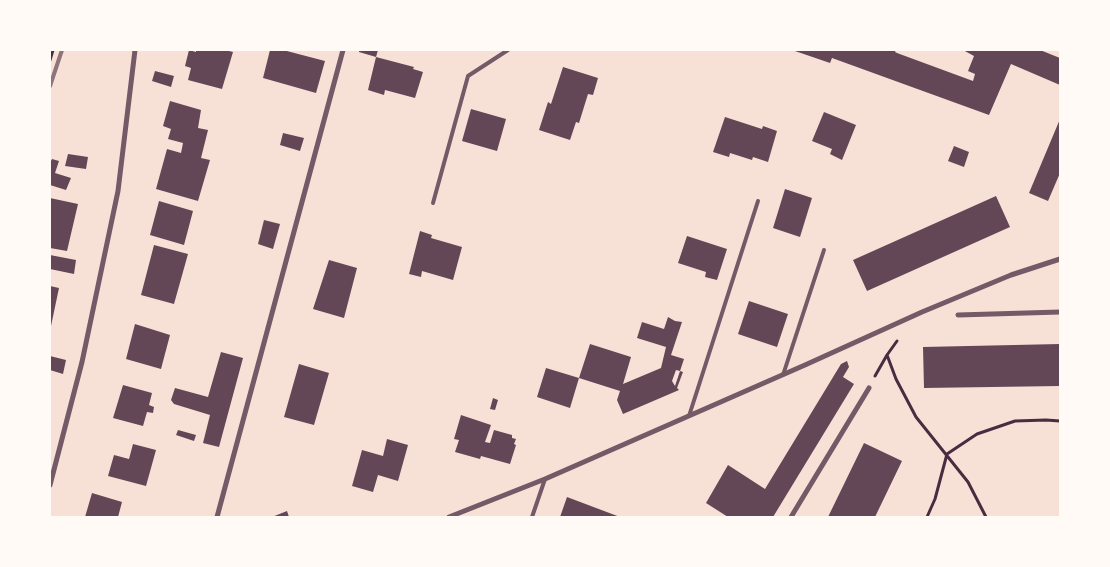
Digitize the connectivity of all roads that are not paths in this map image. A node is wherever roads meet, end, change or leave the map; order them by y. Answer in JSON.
{"nodes":[{"id":1,"x":135,"y":50,"type":"edge"},
{"id":2,"x":343,"y":50,"type":"edge"},
{"id":3,"x":508,"y":50,"type":"edge"},
{"id":4,"x":758,"y":201,"type":"dead end"},
{"id":5,"x":433,"y":203,"type":"dead end"},
{"id":6,"x":824,"y":250,"type":"dead end"},
{"id":7,"x":1060,"y":259,"type":"edge"},
{"id":8,"x":1060,"y":312,"type":"edge"},
{"id":9,"x":958,"y":315,"type":"dead end"},
{"id":10,"x":783,"y":375,"type":"junction"},
{"id":11,"x":869,"y":388,"type":"road end"},
{"id":12,"x":689,"y":416,"type":"junction"},
{"id":13,"x":545,"y":479,"type":"junction"},
{"id":14,"x":50,"y":486,"type":"edge"},
{"id":15,"x":217,"y":517,"type":"edge"},
{"id":16,"x":449,"y":517,"type":"edge"},
{"id":17,"x":532,"y":517,"type":"edge"},
{"id":18,"x":791,"y":517,"type":"edge"}],
"edges":[{"from":1,"to":14,"type":"street"},
{"from":2,"to":15,"type":"street"},
{"from":3,"to":5,"type":"lane"},
{"from":4,"to":12,"type":"lane"},
{"from":6,"to":10,"type":"lane"},
{"from":7,"to":10,"type":"street"},
{"from":8,"to":9,"type":"street"},
{"from":10,"to":12,"type":"street"},
{"from":11,"to":18,"type":"street"},
{"from":12,"to":13,"type":"street"},
{"from":13,"to":16,"type":"street"},
{"from":13,"to":17,"type":"lane"}]}
